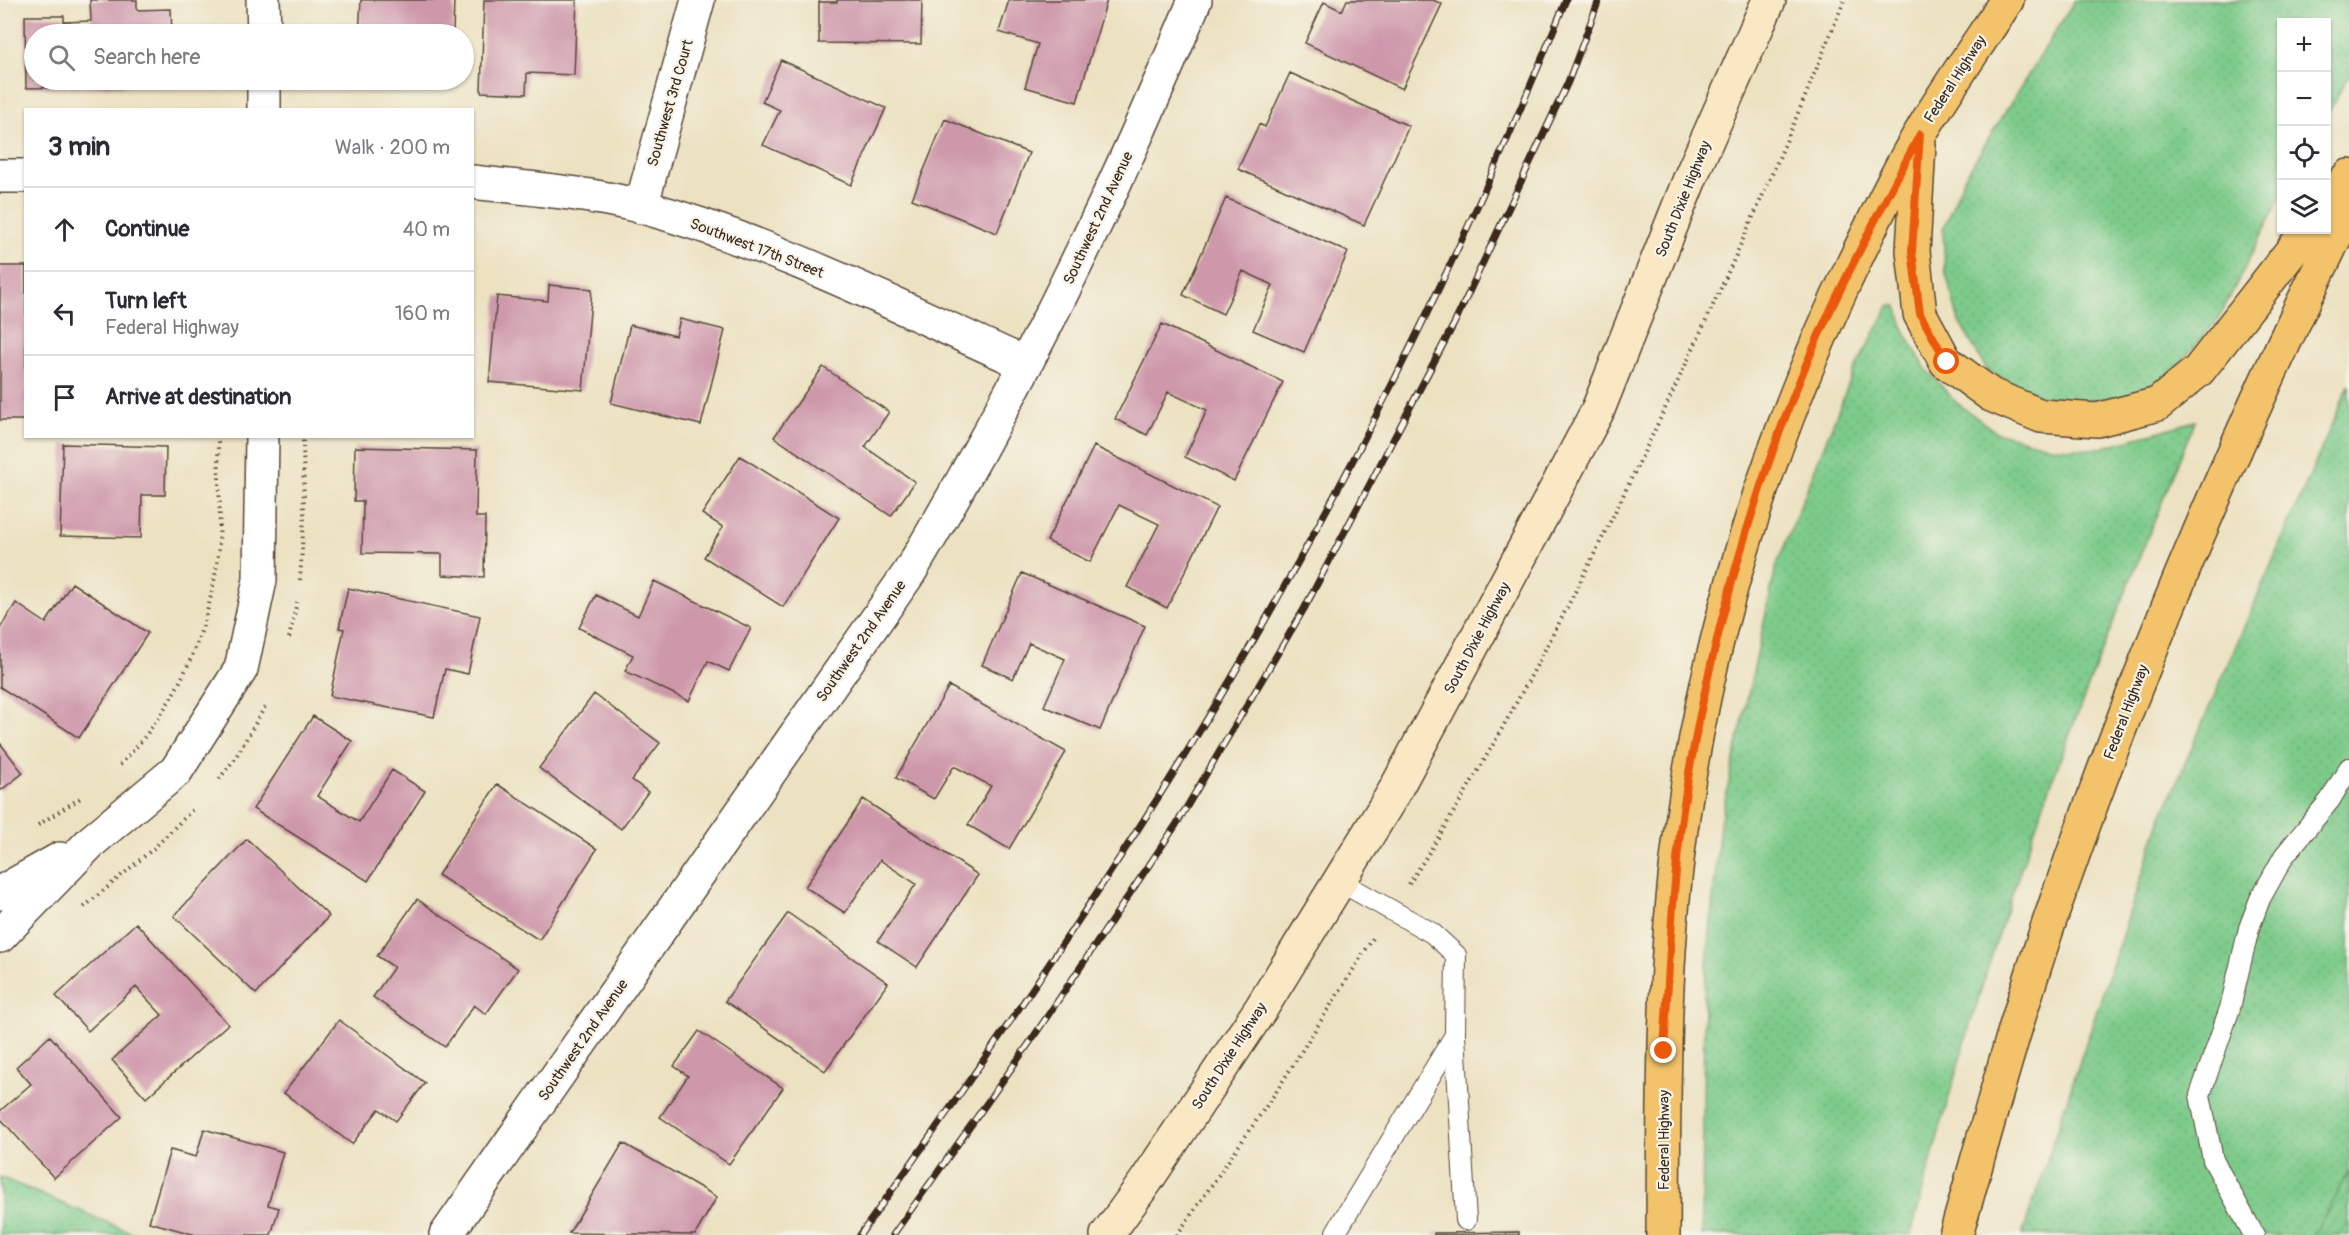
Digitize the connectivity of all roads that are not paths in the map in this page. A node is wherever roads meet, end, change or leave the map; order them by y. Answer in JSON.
{"nodes":[{"id":1,"x":263,"y":0,"type":"edge"},
{"id":2,"x":698,"y":0,"type":"edge"},
{"id":3,"x":1195,"y":0,"type":"edge"},
{"id":4,"x":1769,"y":0,"type":"edge"},
{"id":5,"x":2007,"y":0,"type":"edge"},
{"id":6,"x":264,"y":24,"type":"edge"},
{"id":7,"x":264,"y":90,"type":"edge"},
{"id":8,"x":264,"y":108,"type":"edge"},
{"id":9,"x":1920,"y":134,"type":"junction"},
{"id":10,"x":0,"y":176,"type":"edge"},
{"id":11,"x":24,"y":176,"type":"edge"},
{"id":12,"x":2349,"y":176,"type":"edge"},
{"id":13,"x":474,"y":182,"type":"edge"},
{"id":14,"x":2331,"y":199,"type":"edge"},
{"id":15,"x":641,"y":207,"type":"junction"},
{"id":16,"x":2349,"y":209,"type":"edge"},
{"id":17,"x":2305,"y":234,"type":"edge"},
{"id":18,"x":1026,"y":364,"type":"junction"},
{"id":19,"x":262,"y":438,"type":"edge"},
{"id":20,"x":2349,"y":768,"type":"edge"},
{"id":21,"x":93,"y":841,"type":"junction"},
{"id":22,"x":1339,"y":881,"type":"junction"},
{"id":23,"x":0,"y":893,"type":"edge"},
{"id":24,"x":0,"y":936,"type":"edge"},
{"id":25,"x":1455,"y":1035,"type":"junction"},
{"id":26,"x":1466,"y":1220,"type":"dead end"},
{"id":27,"x":1335,"y":1234,"type":"edge"},
{"id":28,"x":446,"y":1235,"type":"edge"},
{"id":29,"x":1107,"y":1235,"type":"edge"},
{"id":30,"x":1663,"y":1235,"type":"edge"},
{"id":31,"x":1956,"y":1235,"type":"edge"},
{"id":32,"x":2254,"y":1235,"type":"edge"}],
"edges":[{"from":1,"to":6,"type":"street"},
{"from":2,"to":15,"type":"street","name":"Southwest 3rd Court"},
{"from":3,"to":18,"type":"street","name":"Southwest 2nd Avenue"},
{"from":4,"to":22,"type":"main road","name":"South Dixie Highway"},
{"from":5,"to":9,"type":"main road","name":"Federal Highway"},
{"from":7,"to":8,"type":"street"},
{"from":9,"to":17,"type":"main road"},
{"from":9,"to":30,"type":"main road","name":"Federal Highway"},
{"from":10,"to":11,"type":"street"},
{"from":12,"to":14,"type":"main road"},
{"from":13,"to":15,"type":"street","name":"Southwest 17th Street"},
{"from":15,"to":18,"type":"street","name":"Southwest 17th Street"},
{"from":16,"to":31,"type":"main road","name":"Federal Highway"},
{"from":18,"to":28,"type":"street","name":"Southwest 2nd Avenue"},
{"from":19,"to":21,"type":"street"},
{"from":20,"to":32,"type":"lane"},
{"from":21,"to":23,"type":"street"},
{"from":21,"to":24,"type":"street"},
{"from":22,"to":25,"type":"lane"},
{"from":22,"to":29,"type":"main road","name":"South Dixie Highway"},
{"from":25,"to":26,"type":"lane"},
{"from":25,"to":27,"type":"lane"}]}
